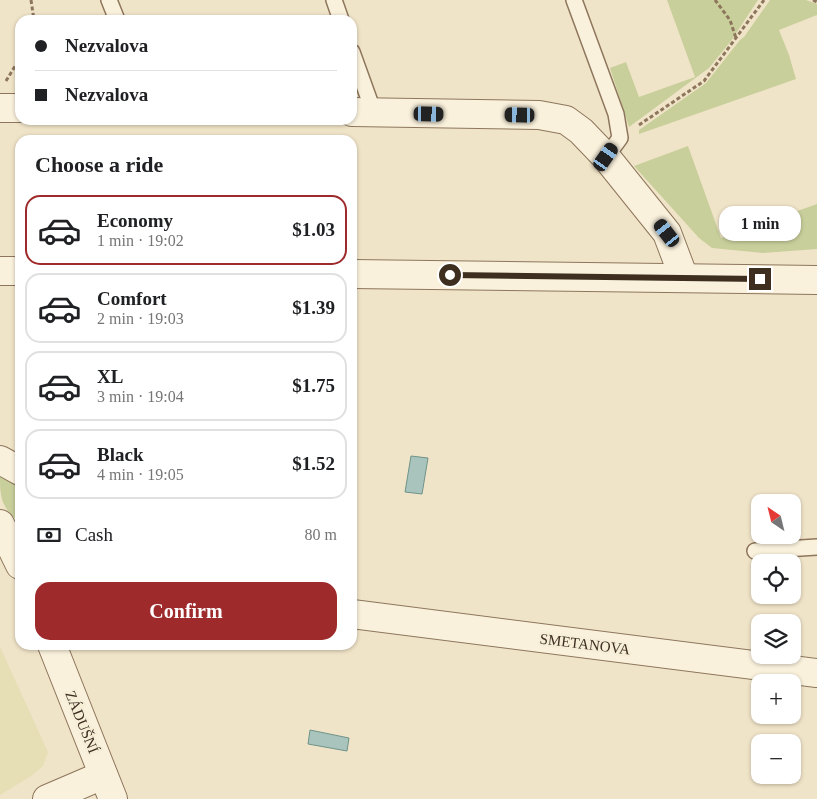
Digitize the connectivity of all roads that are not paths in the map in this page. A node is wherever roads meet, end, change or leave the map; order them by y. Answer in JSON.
{"nodes":[{"id":1,"x":110,"y":0,"type":"edge"},
{"id":2,"x":334,"y":0,"type":"edge"},
{"id":3,"x":574,"y":0,"type":"edge"},
{"id":4,"x":115,"y":15,"type":"edge"},
{"id":5,"x":339,"y":15,"type":"edge"},
{"id":6,"x":357,"y":77,"type":"edge"},
{"id":7,"x":2,"y":95,"type":"edge"},
{"id":8,"x":15,"y":104,"type":"edge"},
{"id":9,"x":364,"y":113,"type":"edge"},
{"id":10,"x":613,"y":148,"type":"junction"},
{"id":11,"x":0,"y":271,"type":"edge"},
{"id":12,"x":15,"y":271,"type":"edge"},
{"id":13,"x":357,"y":274,"type":"edge"},
{"id":14,"x":684,"y":278,"type":"junction"},
{"id":15,"x":817,"y":280,"type":"edge"},
{"id":16,"x":0,"y":460,"type":"edge"},
{"id":17,"x":15,"y":468,"type":"edge"},
{"id":18,"x":0,"y":524,"type":"edge"},
{"id":19,"x":15,"y":546,"type":"edge"},
{"id":20,"x":817,"y":547,"type":"edge"},
{"id":21,"x":755,"y":551,"type":"dead end"},
{"id":22,"x":357,"y":615,"type":"edge"},
{"id":23,"x":54,"y":650,"type":"edge"},
{"id":24,"x":817,"y":673,"type":"edge"},
{"id":25,"x":108,"y":787,"type":"edge"},
{"id":26,"x":47,"y":799,"type":"edge"}],
"edges":[{"from":1,"to":4,"type":"lane"},
{"from":2,"to":5,"type":"lane"},
{"from":3,"to":10,"type":"lane"},
{"from":6,"to":9,"type":"lane"},
{"from":7,"to":8,"type":"street"},
{"from":9,"to":10,"type":"street"},
{"from":10,"to":14,"type":"street"},
{"from":11,"to":12,"type":"street"},
{"from":13,"to":14,"type":"street"},
{"from":14,"to":15,"type":"street"},
{"from":16,"to":17,"type":"street"},
{"from":18,"to":19,"type":"street"},
{"from":20,"to":21,"type":"lane"},
{"from":22,"to":24,"type":"street","name":"SMETANOVA"},
{"from":23,"to":25,"type":"street","name":"ZÁDUŠNÍ"},
{"from":25,"to":26,"type":"street"}]}
